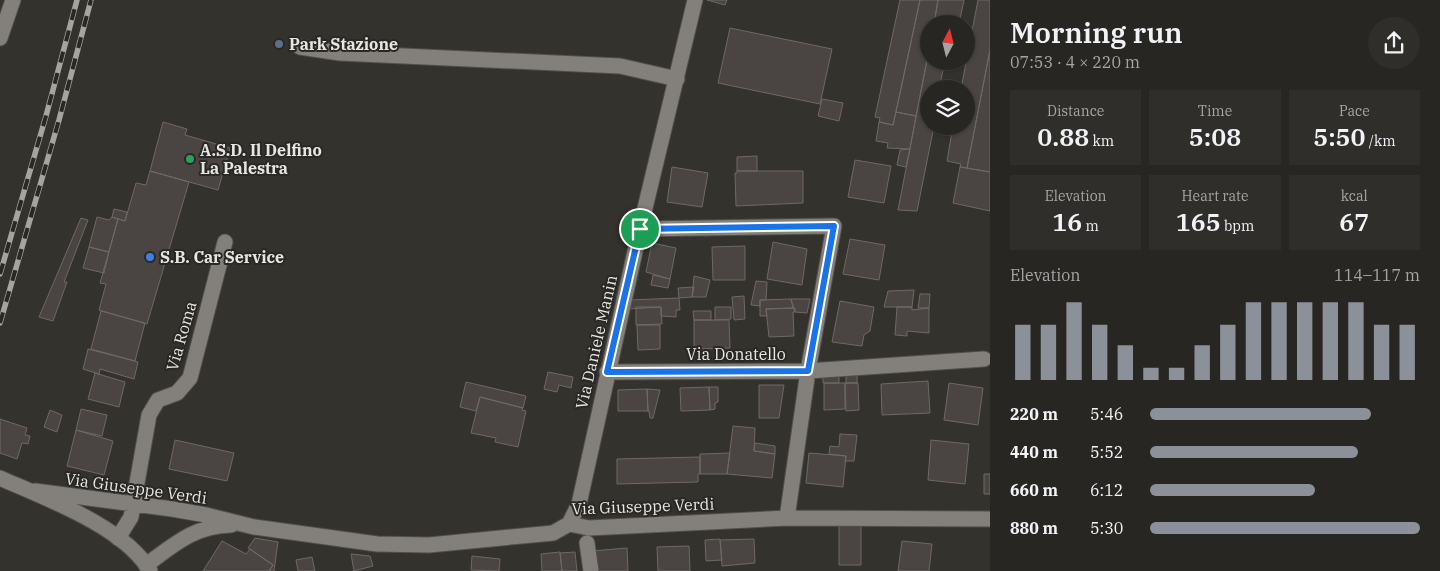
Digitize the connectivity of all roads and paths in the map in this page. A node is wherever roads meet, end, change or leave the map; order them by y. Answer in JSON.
{"nodes":[{"id":1,"x":2,"y":0,"type":"edge"},
{"id":2,"x":13,"y":0,"type":"edge"},
{"id":3,"x":695,"y":0,"type":"edge"},
{"id":4,"x":0,"y":37,"type":"edge"},
{"id":5,"x":300,"y":47,"type":"dead end"},
{"id":6,"x":677,"y":79,"type":"junction"},
{"id":7,"x":640,"y":229,"type":"junction"},
{"id":8,"x":225,"y":242,"type":"dead end"},
{"id":9,"x":984,"y":360,"type":"dead end"},
{"id":10,"x":808,"y":371,"type":"junction"},
{"id":11,"x":607,"y":372,"type":"junction"},
{"id":12,"x":0,"y":478,"type":"edge"},
{"id":13,"x":26,"y":490,"type":"junction"},
{"id":14,"x":134,"y":504,"type":"junction"},
{"id":15,"x":787,"y":518,"type":"junction"},
{"id":16,"x":990,"y":519,"type":"edge"},
{"id":17,"x":569,"y":524,"type":"junction"},
{"id":18,"x":240,"y":525,"type":"junction"},
{"id":19,"x":118,"y":538,"type":"junction"},
{"id":20,"x":587,"y":543,"type":"dead end"},
{"id":21,"x":148,"y":568,"type":"edge"},
{"id":22,"x":590,"y":571,"type":"edge"}],
"edges":[{"from":1,"to":4,"type":"street"},
{"from":2,"to":4,"type":"street"},
{"from":3,"to":6,"type":"street","name":"Via Daniele Manin"},
{"from":5,"to":6,"type":"street"},
{"from":6,"to":7,"type":"street","name":"Via Daniele Manin"},
{"from":7,"to":10,"type":"street"},
{"from":7,"to":11,"type":"street","name":"Via Daniele Manin"},
{"from":8,"to":14,"type":"street","name":"Via Roma"},
{"from":9,"to":10,"type":"street","name":"Via Donatello"},
{"from":10,"to":11,"type":"street","name":"Via Donatello"},
{"from":10,"to":15,"type":"street"},
{"from":11,"to":17,"type":"street","name":"Via Daniele Manin"},
{"from":12,"to":13,"type":"street"},
{"from":13,"to":14,"type":"street","name":"Via Giuseppe Verdi"},
{"from":13,"to":19,"type":"street"},
{"from":14,"to":18,"type":"street","name":"Via Giuseppe Verdi"},
{"from":14,"to":19,"type":"street","name":"Via Roma"},
{"from":15,"to":16,"type":"street","name":"Via Giuseppe Verdi"},
{"from":15,"to":17,"type":"street","name":"Via Giuseppe Verdi"},
{"from":17,"to":18,"type":"street","name":"Via Giuseppe Verdi"},
{"from":18,"to":21,"type":"street","name":"Via Giuseppe Verdi"},
{"from":19,"to":21,"type":"street"},
{"from":20,"to":22,"type":"street"}]}
